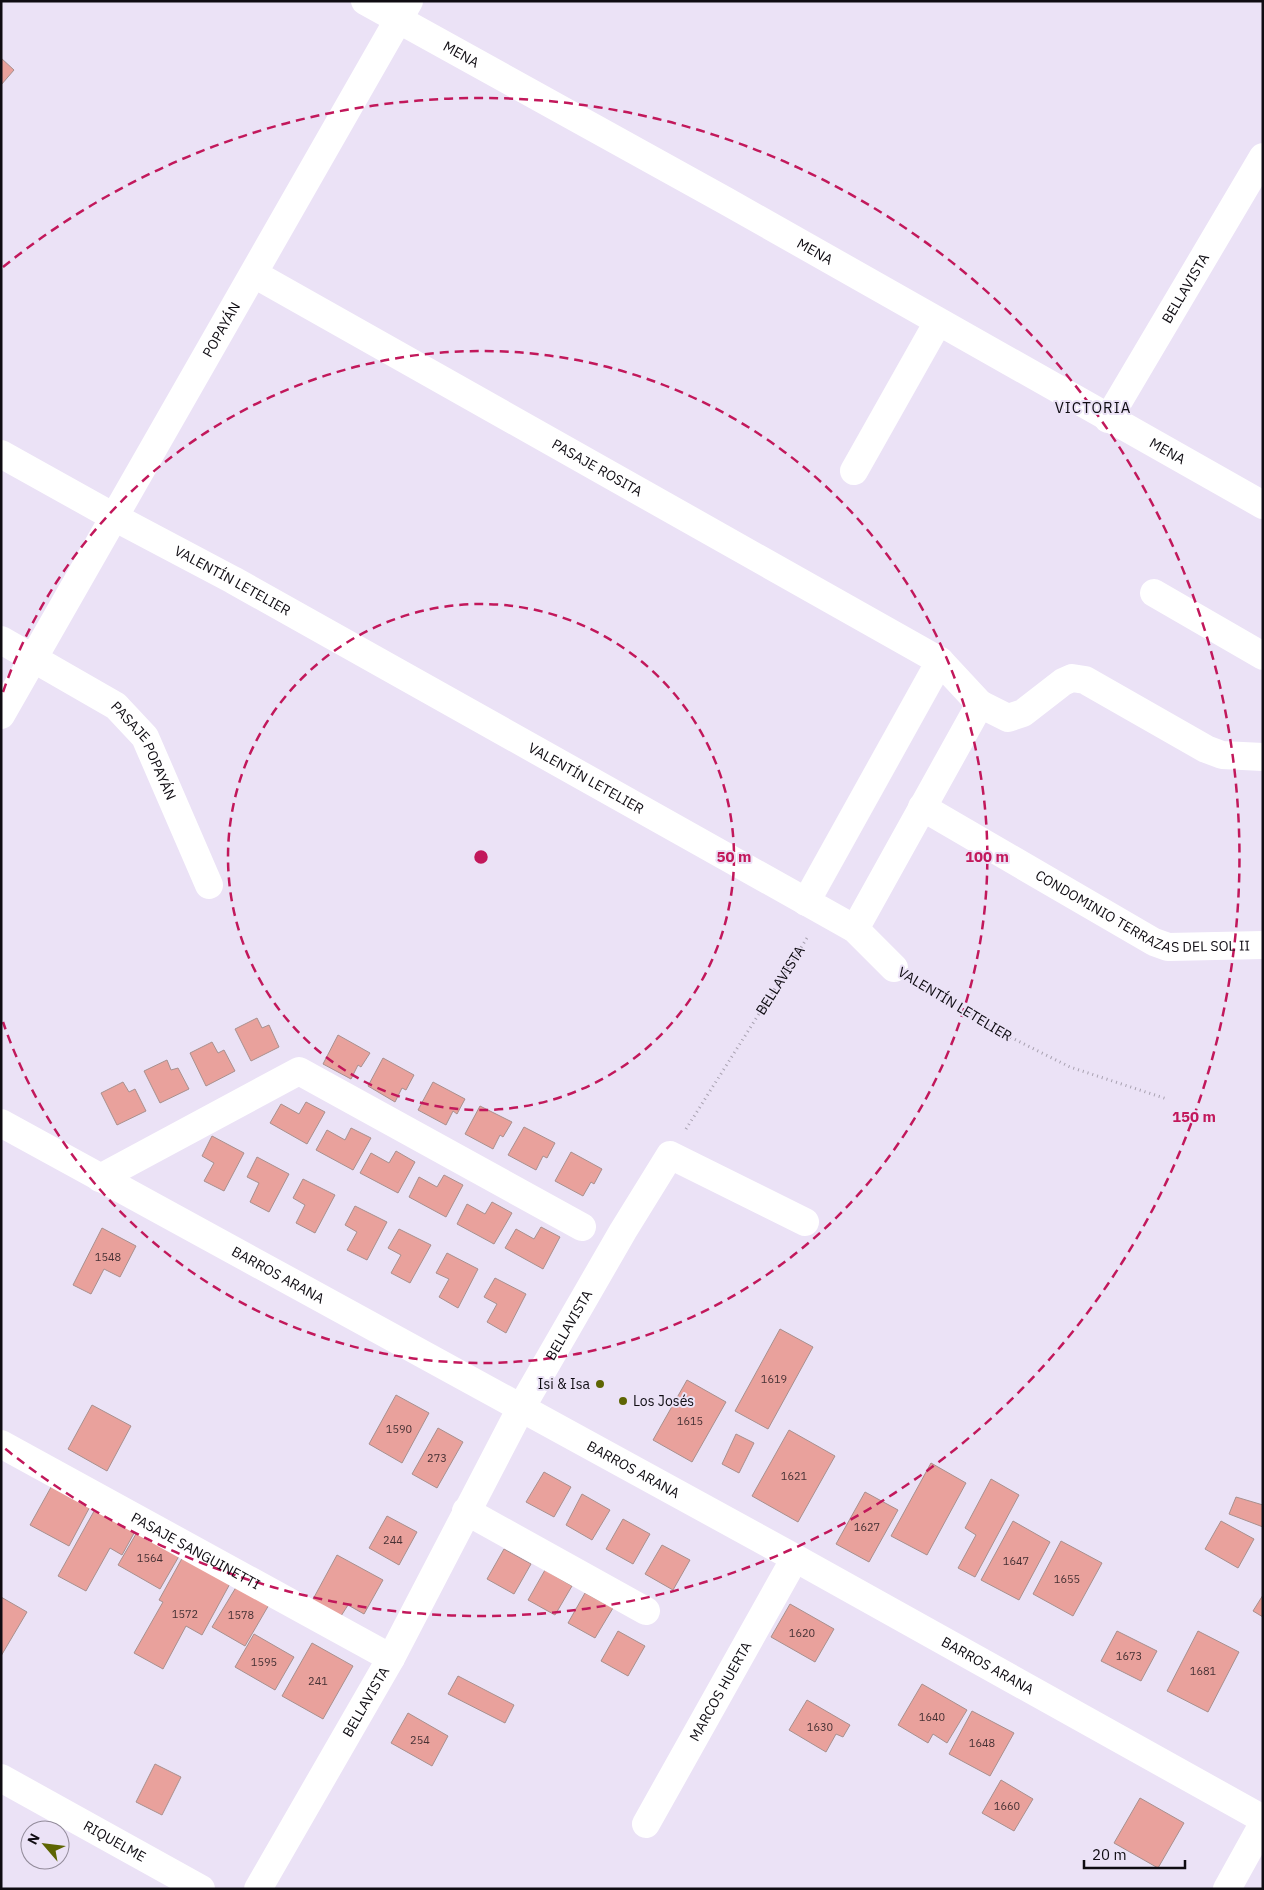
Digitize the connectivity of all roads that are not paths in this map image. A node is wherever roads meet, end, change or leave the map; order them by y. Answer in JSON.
{"nodes":[{"id":1,"x":365,"y":1,"type":"edge"},
{"id":2,"x":404,"y":11,"type":"edge"},
{"id":3,"x":1263,"y":158,"type":"edge"},
{"id":4,"x":254,"y":274,"type":"junction"},
{"id":5,"x":938,"y":322,"type":"junction"},
{"id":6,"x":1108,"y":419,"type":"junction"},
{"id":7,"x":1,"y":454,"type":"edge"},
{"id":8,"x":854,"y":471,"type":"dead end"},
{"id":9,"x":1263,"y":505,"type":"edge"},
{"id":10,"x":114,"y":517,"type":"junction"},
{"id":11,"x":1154,"y":593,"type":"dead end"},
{"id":12,"x":1,"y":640,"type":"edge"},
{"id":13,"x":1263,"y":656,"type":"edge"},
{"id":14,"x":34,"y":659,"type":"junction"},
{"id":15,"x":940,"y":661,"type":"junction"},
{"id":16,"x":980,"y":704,"type":"junction"},
{"id":17,"x":1,"y":715,"type":"edge"},
{"id":18,"x":1263,"y":757,"type":"edge"},
{"id":19,"x":922,"y":808,"type":"junction"},
{"id":20,"x":209,"y":884,"type":"dead end"},
{"id":21,"x":806,"y":902,"type":"junction"},
{"id":22,"x":855,"y":929,"type":"junction"},
{"id":23,"x":1263,"y":945,"type":"edge"},
{"id":24,"x":894,"y":968,"type":"road end"},
{"id":25,"x":1,"y":1123,"type":"edge"},
{"id":26,"x":100,"y":1178,"type":"junction"},
{"id":27,"x":805,"y":1222,"type":"dead end"},
{"id":28,"x":582,"y":1227,"type":"dead end"},
{"id":29,"x":521,"y":1408,"type":"junction"},
{"id":30,"x":1,"y":1444,"type":"edge"},
{"id":31,"x":466,"y":1511,"type":"junction"},
{"id":32,"x":795,"y":1558,"type":"junction"},
{"id":33,"x":646,"y":1611,"type":"dead end"},
{"id":34,"x":391,"y":1658,"type":"junction"},
{"id":35,"x":1,"y":1778,"type":"edge"},
{"id":36,"x":1263,"y":1819,"type":"edge"},
{"id":37,"x":646,"y":1824,"type":"dead end"},
{"id":38,"x":1263,"y":1824,"type":"edge"},
{"id":39,"x":201,"y":1889,"type":"edge"},
{"id":40,"x":258,"y":1889,"type":"edge"},
{"id":41,"x":1226,"y":1889,"type":"edge"}],
"edges":[{"from":1,"to":2,"type":"street","name":"MENA"},
{"from":2,"to":4,"type":"street","name":"POPAYÁN"},
{"from":2,"to":5,"type":"street","name":"MENA"},
{"from":3,"to":6,"type":"street","name":"BELLAVISTA"},
{"from":4,"to":10,"type":"street","name":"POPAYÁN"},
{"from":4,"to":15,"type":"street","name":"PASAJE ROSITA"},
{"from":5,"to":6,"type":"street","name":"MENA"},
{"from":5,"to":8,"type":"street"},
{"from":6,"to":9,"type":"street","name":"MENA"},
{"from":7,"to":10,"type":"street","name":"VALENTÍN LETELIER"},
{"from":10,"to":14,"type":"street","name":"POPAYÁN"},
{"from":10,"to":21,"type":"street","name":"VALENTÍN LETELIER"},
{"from":11,"to":13,"type":"street"},
{"from":12,"to":14,"type":"street"},
{"from":14,"to":17,"type":"street","name":"POPAYÁN"},
{"from":14,"to":20,"type":"street","name":"PASAJE POPAYÁN"},
{"from":15,"to":16,"type":"street"},
{"from":15,"to":21,"type":"street"},
{"from":16,"to":18,"type":"street"},
{"from":16,"to":19,"type":"street"},
{"from":19,"to":22,"type":"street"},
{"from":19,"to":23,"type":"street","name":"CONDOMINIO TERRAZAS DEL SOL II"},
{"from":21,"to":22,"type":"street","name":"VALENTÍN LETELIER"},
{"from":22,"to":24,"type":"street","name":"VALENTÍN LETELIER"},
{"from":25,"to":26,"type":"street","name":"BARROS ARANA"},
{"from":26,"to":28,"type":"street"},
{"from":26,"to":29,"type":"street","name":"BARROS ARANA"},
{"from":27,"to":29,"type":"street","name":"BELLAVISTA"},
{"from":29,"to":31,"type":"street","name":"BELLAVISTA"},
{"from":29,"to":32,"type":"street","name":"BARROS ARANA"},
{"from":30,"to":34,"type":"street","name":"PASAJE SANGUINETTI"},
{"from":31,"to":33,"type":"street"},
{"from":31,"to":34,"type":"street","name":"BELLAVISTA"},
{"from":32,"to":36,"type":"street","name":"BARROS ARANA"},
{"from":32,"to":37,"type":"street","name":"MARCOS HUERTA"},
{"from":34,"to":40,"type":"street","name":"BELLAVISTA"},
{"from":35,"to":39,"type":"street","name":"RIQUELME"},
{"from":38,"to":41,"type":"street"}]}
